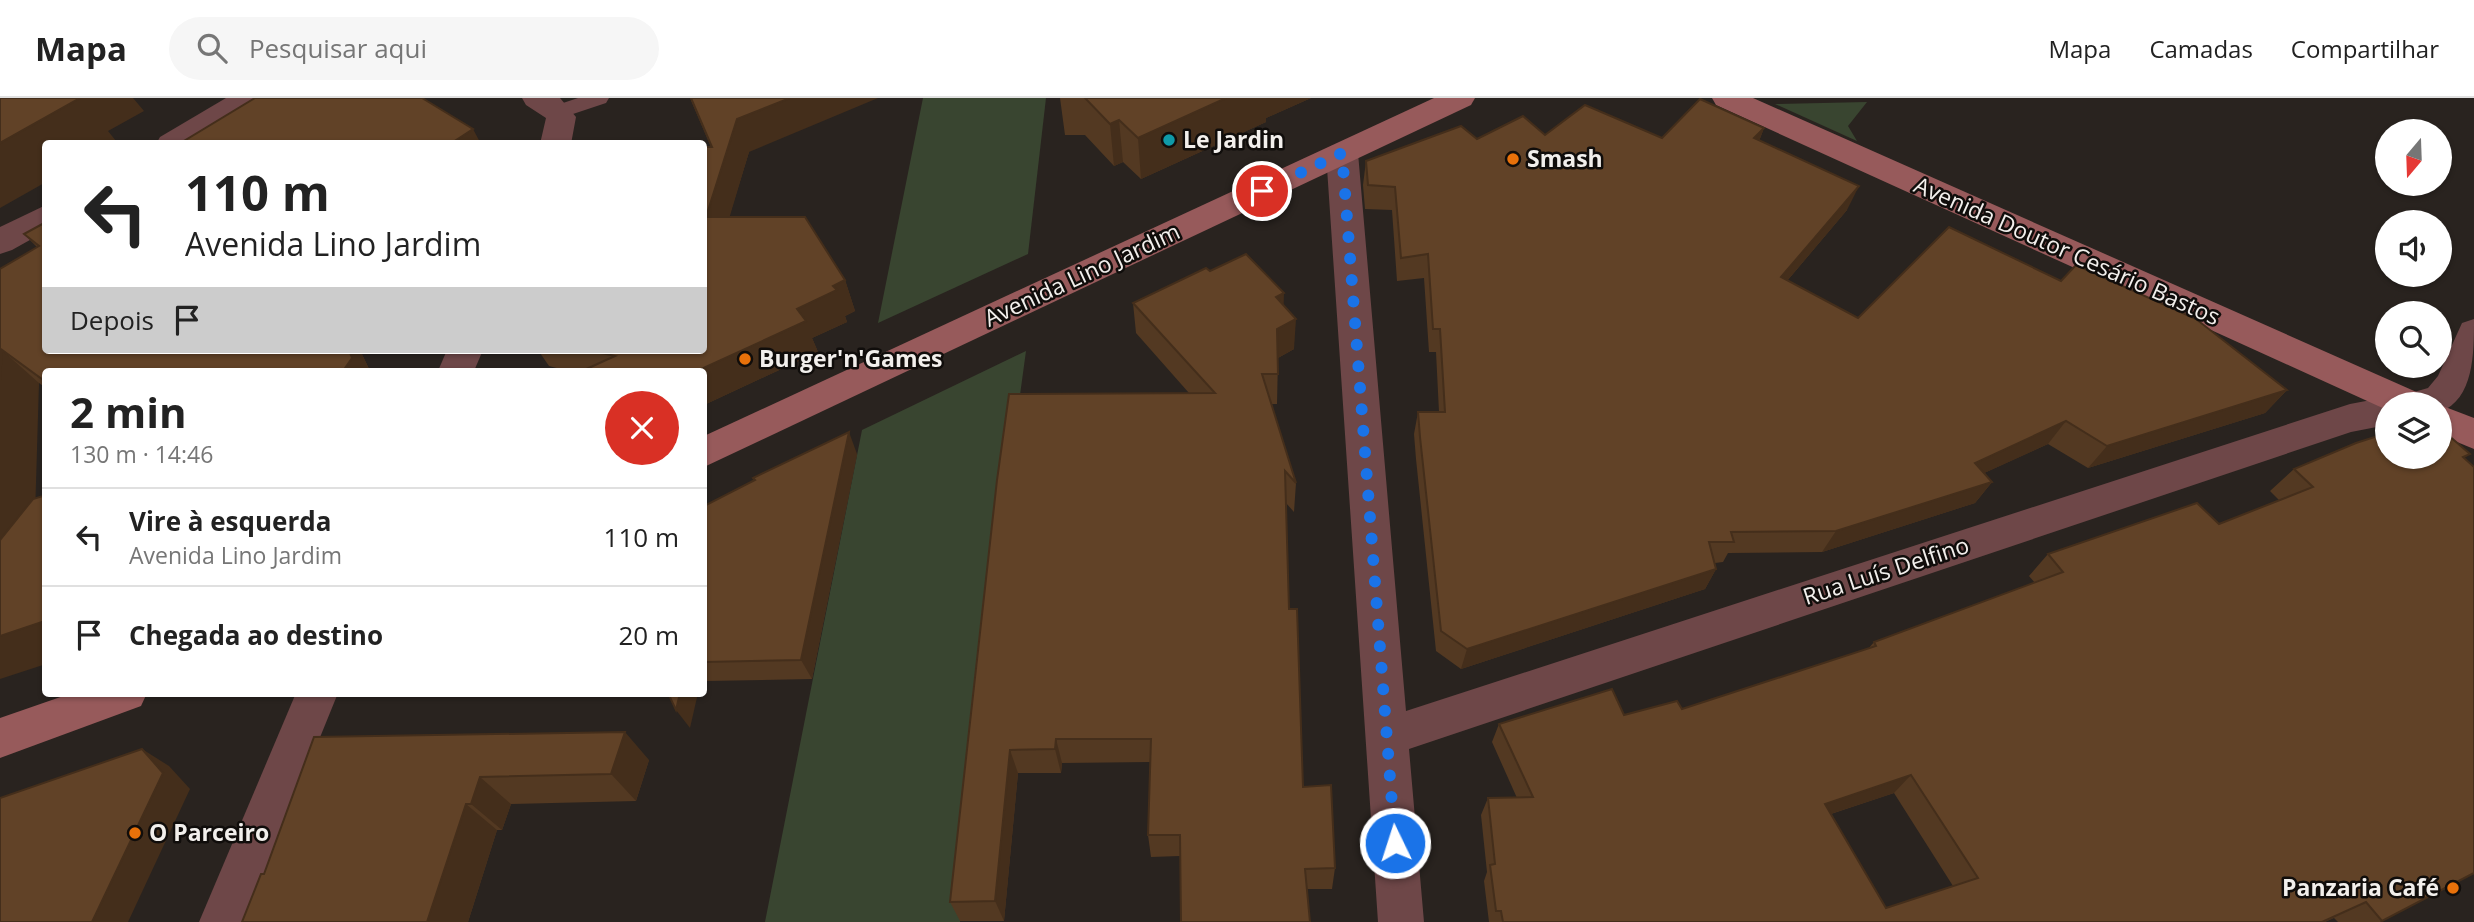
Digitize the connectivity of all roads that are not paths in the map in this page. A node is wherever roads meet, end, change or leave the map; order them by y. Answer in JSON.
{"nodes":[{"id":1,"x":249,"y":98,"type":"edge"},
{"id":2,"x":600,"y":98,"type":"edge"},
{"id":3,"x":1460,"y":98,"type":"edge"},
{"id":4,"x":1727,"y":98,"type":"edge"},
{"id":5,"x":548,"y":105,"type":"edge"},
{"id":6,"x":178,"y":140,"type":"edge"},
{"id":7,"x":556,"y":140,"type":"edge"},
{"id":8,"x":1342,"y":153,"type":"junction"},
{"id":9,"x":42,"y":218,"type":"edge"},
{"id":10,"x":0,"y":242,"type":"edge"},
{"id":11,"x":2474,"y":332,"type":"edge"},
{"id":12,"x":2381,"y":392,"type":"edge"},
{"id":13,"x":2445,"y":392,"type":"edge"},
{"id":14,"x":2375,"y":413,"type":"edge"},
{"id":15,"x":2452,"y":424,"type":"edge"},
{"id":16,"x":2474,"y":434,"type":"edge"},
{"id":17,"x":707,"y":451,"type":"edge"},
{"id":18,"x":116,"y":697,"type":"edge"},
{"id":19,"x":315,"y":697,"type":"edge"},
{"id":20,"x":1387,"y":737,"type":"junction"},
{"id":21,"x":0,"y":738,"type":"edge"},
{"id":22,"x":222,"y":922,"type":"edge"},
{"id":23,"x":1401,"y":922,"type":"edge"}],
"edges":[{"from":1,"to":6,"type":"street"},
{"from":2,"to":5,"type":"lane"},
{"from":3,"to":8,"type":"main road","name":"Avenida Lino Jardim"},
{"from":4,"to":12,"type":"main road","name":"Avenida Doutor Cesário Bastos"},
{"from":5,"to":7,"type":"street"},
{"from":8,"to":17,"type":"main road","name":"Avenida Lino Jardim"},
{"from":8,"to":20,"type":"street"},
{"from":9,"to":10,"type":"street"},
{"from":11,"to":13,"type":"street"},
{"from":14,"to":20,"type":"street","name":"Rua Luís Delfino"},
{"from":15,"to":16,"type":"main road"},
{"from":18,"to":21,"type":"main road"},
{"from":19,"to":22,"type":"street"},
{"from":20,"to":23,"type":"street"}]}
